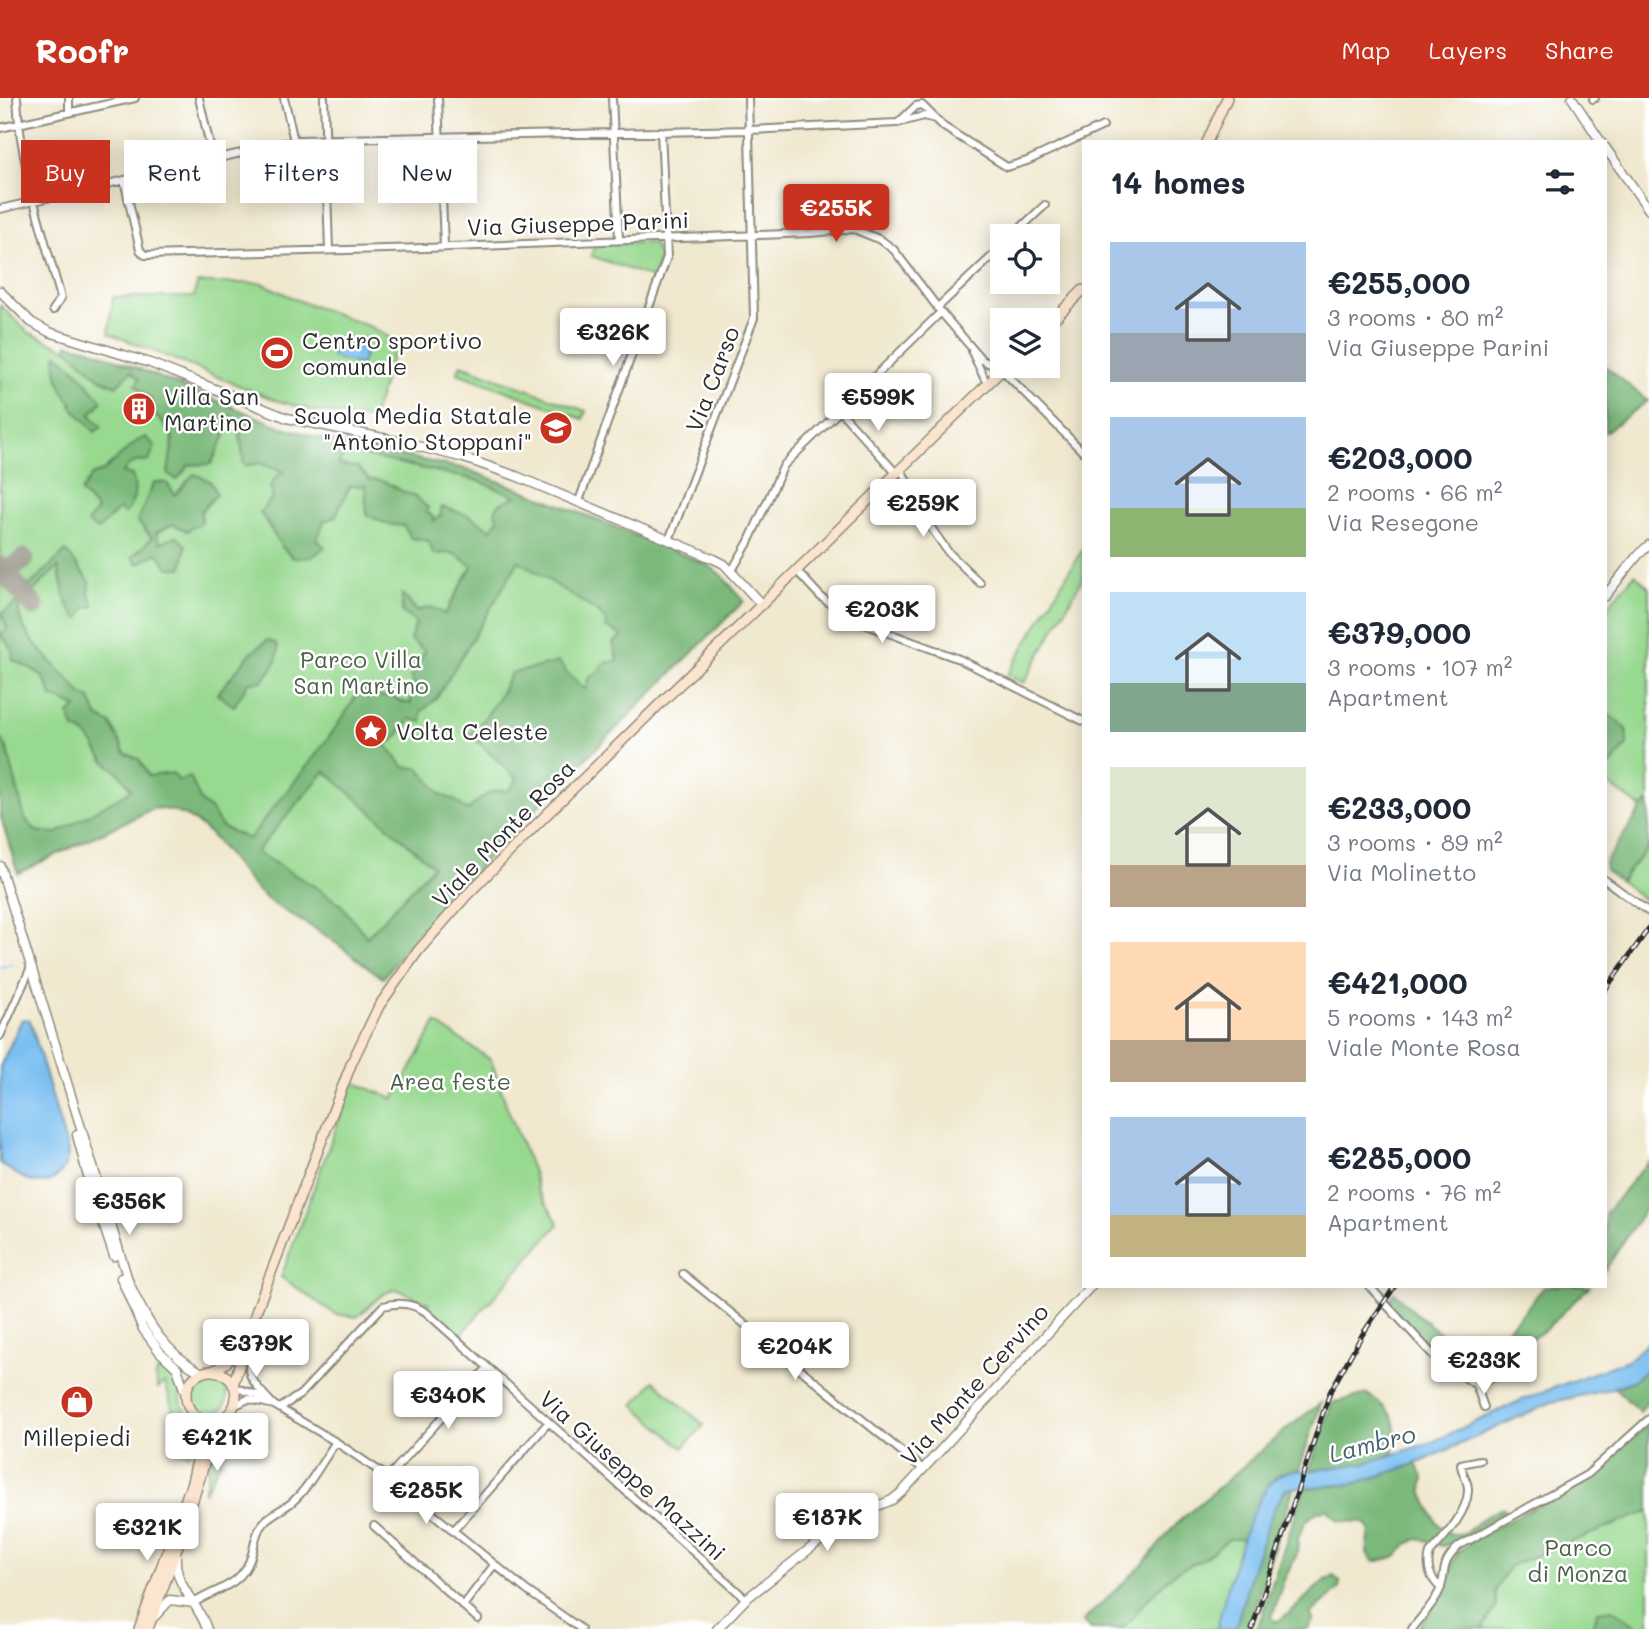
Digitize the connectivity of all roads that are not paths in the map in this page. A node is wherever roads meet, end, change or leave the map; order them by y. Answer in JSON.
{"nodes":[{"id":1,"x":17,"y":98,"type":"edge"},
{"id":2,"x":69,"y":98,"type":"edge"},
{"id":3,"x":135,"y":98,"type":"edge"},
{"id":4,"x":199,"y":98,"type":"edge"},
{"id":5,"x":284,"y":98,"type":"edge"},
{"id":6,"x":324,"y":98,"type":"edge"},
{"id":7,"x":438,"y":98,"type":"edge"},
{"id":8,"x":612,"y":98,"type":"edge"},
{"id":9,"x":748,"y":98,"type":"edge"},
{"id":10,"x":1227,"y":98,"type":"edge"},
{"id":11,"x":1572,"y":98,"type":"edge"},
{"id":12,"x":69,"y":113,"type":"junction"},
{"id":13,"x":936,"y":119,"type":"junction"},
{"id":14,"x":18,"y":123,"type":"junction"},
{"id":15,"x":897,"y":123,"type":"junction"},
{"id":16,"x":1103,"y":126,"type":"dead end"},
{"id":17,"x":0,"y":128,"type":"edge"},
{"id":18,"x":749,"y":130,"type":"junction"},
{"id":19,"x":613,"y":131,"type":"junction"},
{"id":20,"x":661,"y":131,"type":"junction"},
{"id":21,"x":440,"y":136,"type":"junction"},
{"id":22,"x":326,"y":138,"type":"junction"},
{"id":23,"x":1209,"y":138,"type":"edge"},
{"id":24,"x":22,"y":140,"type":"edge"},
{"id":25,"x":209,"y":140,"type":"edge"},
{"id":26,"x":294,"y":140,"type":"edge"},
{"id":27,"x":305,"y":140,"type":"edge"},
{"id":28,"x":1600,"y":140,"type":"edge"},
{"id":29,"x":1607,"y":150,"type":"edge"},
{"id":30,"x":124,"y":180,"type":"edge"},
{"id":31,"x":110,"y":183,"type":"edge"},
{"id":32,"x":30,"y":203,"type":"edge"},
{"id":33,"x":35,"y":203,"type":"edge"},
{"id":34,"x":129,"y":203,"type":"edge"},
{"id":35,"x":1045,"y":205,"type":"dead end"},
{"id":36,"x":0,"y":209,"type":"edge"},
{"id":37,"x":1649,"y":210,"type":"edge"},
{"id":38,"x":1025,"y":224,"type":"edge"},
{"id":39,"x":752,"y":233,"type":"junction"},
{"id":40,"x":664,"y":237,"type":"junction"},
{"id":41,"x":619,"y":239,"type":"junction"},
{"id":42,"x":444,"y":246,"type":"junction"},
{"id":43,"x":330,"y":250,"type":"junction"},
{"id":44,"x":990,"y":259,"type":"edge"},
{"id":45,"x":0,"y":291,"type":"edge"},
{"id":46,"x":1082,"y":292,"type":"edge"},
{"id":47,"x":53,"y":310,"type":"dead end"},
{"id":48,"x":939,"y":310,"type":"junction"},
{"id":49,"x":1060,"y":313,"type":"edge"},
{"id":50,"x":967,"y":344,"type":"junction"},
{"id":51,"x":990,"y":363,"type":"edge"},
{"id":52,"x":993,"y":378,"type":"edge"},
{"id":53,"x":1013,"y":378,"type":"edge"},
{"id":54,"x":987,"y":384,"type":"junction"},
{"id":55,"x":840,"y":411,"type":"junction"},
{"id":56,"x":1082,"y":451,"type":"edge"},
{"id":57,"x":899,"y":471,"type":"junction"},
{"id":58,"x":579,"y":501,"type":"junction"},
{"id":59,"x":668,"y":540,"type":"junction"},
{"id":60,"x":1649,"y":545,"type":"edge"},
{"id":61,"x":797,"y":571,"type":"junction"},
{"id":62,"x":731,"y":572,"type":"junction"},
{"id":63,"x":980,"y":583,"type":"dead end"},
{"id":64,"x":1607,"y":594,"type":"edge"},
{"id":65,"x":762,"y":604,"type":"junction"},
{"id":66,"x":1082,"y":720,"type":"edge"},
{"id":67,"x":0,"y":866,"type":"edge"},
{"id":68,"x":1607,"y":881,"type":"edge"},
{"id":69,"x":1649,"y":912,"type":"edge"},
{"id":70,"x":31,"y":967,"type":"junction"},
{"id":71,"x":0,"y":1036,"type":"edge"},
{"id":72,"x":70,"y":1097,"type":"junction"},
{"id":73,"x":683,"y":1274,"type":"dead end"},
{"id":74,"x":1089,"y":1288,"type":"edge"},
{"id":75,"x":1371,"y":1288,"type":"edge"},
{"id":76,"x":257,"y":1309,"type":"junction"},
{"id":77,"x":253,"y":1321,"type":"junction"},
{"id":78,"x":487,"y":1368,"type":"junction"},
{"id":79,"x":1512,"y":1369,"type":"dead end"},
{"id":80,"x":213,"y":1371,"type":"junction"},
{"id":81,"x":202,"y":1373,"type":"junction"},
{"id":82,"x":1476,"y":1385,"type":"junction"},
{"id":83,"x":234,"y":1386,"type":"junction"},
{"id":84,"x":186,"y":1395,"type":"junction"},
{"id":85,"x":268,"y":1399,"type":"junction"},
{"id":86,"x":234,"y":1406,"type":"junction"},
{"id":87,"x":277,"y":1407,"type":"junction"},
{"id":88,"x":1484,"y":1407,"type":"dead end"},
{"id":89,"x":195,"y":1416,"type":"junction"},
{"id":90,"x":225,"y":1417,"type":"junction"},
{"id":91,"x":1649,"y":1419,"type":"edge"},
{"id":92,"x":548,"y":1423,"type":"junction"},
{"id":93,"x":336,"y":1442,"type":"junction"},
{"id":94,"x":1480,"y":1460,"type":"dead end"},
{"id":95,"x":923,"y":1469,"type":"junction"},
{"id":96,"x":388,"y":1477,"type":"junction"},
{"id":97,"x":374,"y":1526,"type":"dead end"},
{"id":98,"x":453,"y":1531,"type":"junction"},
{"id":99,"x":176,"y":1552,"type":"junction"},
{"id":100,"x":494,"y":1565,"type":"junction"},
{"id":101,"x":1441,"y":1588,"type":"junction"},
{"id":102,"x":746,"y":1599,"type":"junction"},
{"id":103,"x":194,"y":1603,"type":"junction"},
{"id":104,"x":463,"y":1606,"type":"junction"},
{"id":105,"x":478,"y":1619,"type":"dead end"},
{"id":106,"x":145,"y":1629,"type":"edge"},
{"id":107,"x":207,"y":1629,"type":"edge"},
{"id":108,"x":581,"y":1629,"type":"edge"},
{"id":109,"x":717,"y":1629,"type":"edge"},
{"id":110,"x":1412,"y":1629,"type":"edge"}],
"edges":[{"from":1,"to":14,"type":"street"},
{"from":2,"to":12,"type":"street"},
{"from":3,"to":12,"type":"street"},
{"from":4,"to":25,"type":"street"},
{"from":5,"to":26,"type":"street"},
{"from":6,"to":22,"type":"street"},
{"from":7,"to":21,"type":"street"},
{"from":8,"to":19,"type":"street"},
{"from":9,"to":18,"type":"street","name":"Via Carso"},
{"from":10,"to":23,"type":"main road"},
{"from":11,"to":28,"type":"street"},
{"from":12,"to":14,"type":"street"},
{"from":13,"to":15,"type":"street"},
{"from":13,"to":15,"type":"street"},
{"from":13,"to":16,"type":"street"},
{"from":14,"to":17,"type":"street"},
{"from":14,"to":24,"type":"street"},
{"from":15,"to":18,"type":"street"},
{"from":18,"to":20,"type":"street"},
{"from":18,"to":39,"type":"street","name":"Via Carso"},
{"from":19,"to":20,"type":"street"},
{"from":19,"to":21,"type":"street"},
{"from":19,"to":41,"type":"street"},
{"from":20,"to":40,"type":"street"},
{"from":21,"to":22,"type":"street"},
{"from":21,"to":42,"type":"street"},
{"from":22,"to":27,"type":"street"},
{"from":22,"to":43,"type":"street"},
{"from":29,"to":37,"type":"street"},
{"from":30,"to":31,"type":"street"},
{"from":32,"to":36,"type":"street"},
{"from":33,"to":47,"type":"street"},
{"from":34,"to":43,"type":"street","name":"Via Giuseppe Parini"},
{"from":35,"to":38,"type":"street"},
{"from":39,"to":40,"type":"street","name":"Via Giuseppe Parini"},
{"from":39,"to":48,"type":"street","name":"Via Giuseppe Parini"},
{"from":39,"to":59,"type":"street","name":"Via Carso"},
{"from":40,"to":41,"type":"street","name":"Via Giuseppe Parini"},
{"from":40,"to":58,"type":"street"},
{"from":41,"to":42,"type":"street","name":"Via Giuseppe Parini"},
{"from":42,"to":43,"type":"street","name":"Via Giuseppe Parini"},
{"from":44,"to":48,"type":"street"},
{"from":45,"to":58,"type":"street"},
{"from":46,"to":49,"type":"main road"},
{"from":48,"to":50,"type":"street","name":"Via Giuseppe Parini"},
{"from":48,"to":55,"type":"street"},
{"from":50,"to":51,"type":"street","name":"Via Giuseppe Parini"},
{"from":50,"to":54,"type":"street","name":"Via Giuseppe Parini"},
{"from":52,"to":54,"type":"main road","name":"Viale Monte Rosa"},
{"from":53,"to":56,"type":"street","name":"Via Giuseppe Parini"},
{"from":54,"to":57,"type":"main road","name":"Viale Monte Rosa"},
{"from":55,"to":57,"type":"street"},
{"from":55,"to":62,"type":"street"},
{"from":57,"to":61,"type":"main road","name":"Viale Monte Rosa"},
{"from":57,"to":63,"type":"street"},
{"from":58,"to":59,"type":"street"},
{"from":59,"to":62,"type":"street"},
{"from":60,"to":64,"type":"street"},
{"from":61,"to":65,"type":"main road","name":"Viale Monte Rosa"},
{"from":61,"to":66,"type":"street"},
{"from":62,"to":65,"type":"street"},
{"from":65,"to":76,"type":"main road","name":"Viale Monte Rosa"},
{"from":67,"to":70,"type":"street"},
{"from":68,"to":69,"type":"street"},
{"from":70,"to":71,"type":"street"},
{"from":70,"to":72,"type":"street"},
{"from":72,"to":81,"type":"street"},
{"from":72,"to":84,"type":"street"},
{"from":73,"to":95,"type":"street"},
{"from":74,"to":95,"type":"street","name":"Via Monte Cervino"},
{"from":75,"to":82,"type":"street"},
{"from":76,"to":77,"type":"main road","name":"Viale Monte Rosa"},
{"from":76,"to":80,"type":"main road","name":"Viale Monte Rosa"},
{"from":77,"to":83,"type":"main road","name":"Viale Monte Rosa"},
{"from":77,"to":85,"type":"street"},
{"from":78,"to":87,"type":"street","name":"Via Giuseppe Mazzini"},
{"from":78,"to":92,"type":"street","name":"Via Giuseppe Mazzini"},
{"from":78,"to":96,"type":"street"},
{"from":79,"to":82,"type":"street"},
{"from":80,"to":81,"type":"main road"},
{"from":80,"to":83,"type":"main road"},
{"from":81,"to":84,"type":"main road"},
{"from":82,"to":88,"type":"street"},
{"from":83,"to":85,"type":"street"},
{"from":83,"to":86,"type":"main road","name":"Viale Monte Rosa"},
{"from":84,"to":89,"type":"main road"},
{"from":85,"to":87,"type":"street"},
{"from":86,"to":87,"type":"street"},
{"from":86,"to":90,"type":"main road"},
{"from":87,"to":93,"type":"street"},
{"from":89,"to":90,"type":"main road"},
{"from":89,"to":106,"type":"main road"},
{"from":90,"to":99,"type":"main road"},
{"from":91,"to":101,"type":"street"},
{"from":92,"to":98,"type":"street"},
{"from":92,"to":102,"type":"street","name":"Via Giuseppe Mazzini"},
{"from":93,"to":96,"type":"street"},
{"from":93,"to":103,"type":"street"},
{"from":94,"to":101,"type":"street"},
{"from":95,"to":102,"type":"street","name":"Via Monte Cervino"},
{"from":96,"to":98,"type":"street"},
{"from":97,"to":104,"type":"street"},
{"from":98,"to":100,"type":"street"},
{"from":99,"to":103,"type":"street"},
{"from":99,"to":106,"type":"main road"},
{"from":100,"to":104,"type":"street"},
{"from":100,"to":108,"type":"street"},
{"from":101,"to":110,"type":"street"},
{"from":102,"to":109,"type":"street","name":"Via Monte Cervino"},
{"from":103,"to":106,"type":"street"},
{"from":103,"to":107,"type":"street"},
{"from":104,"to":105,"type":"street"}]}
